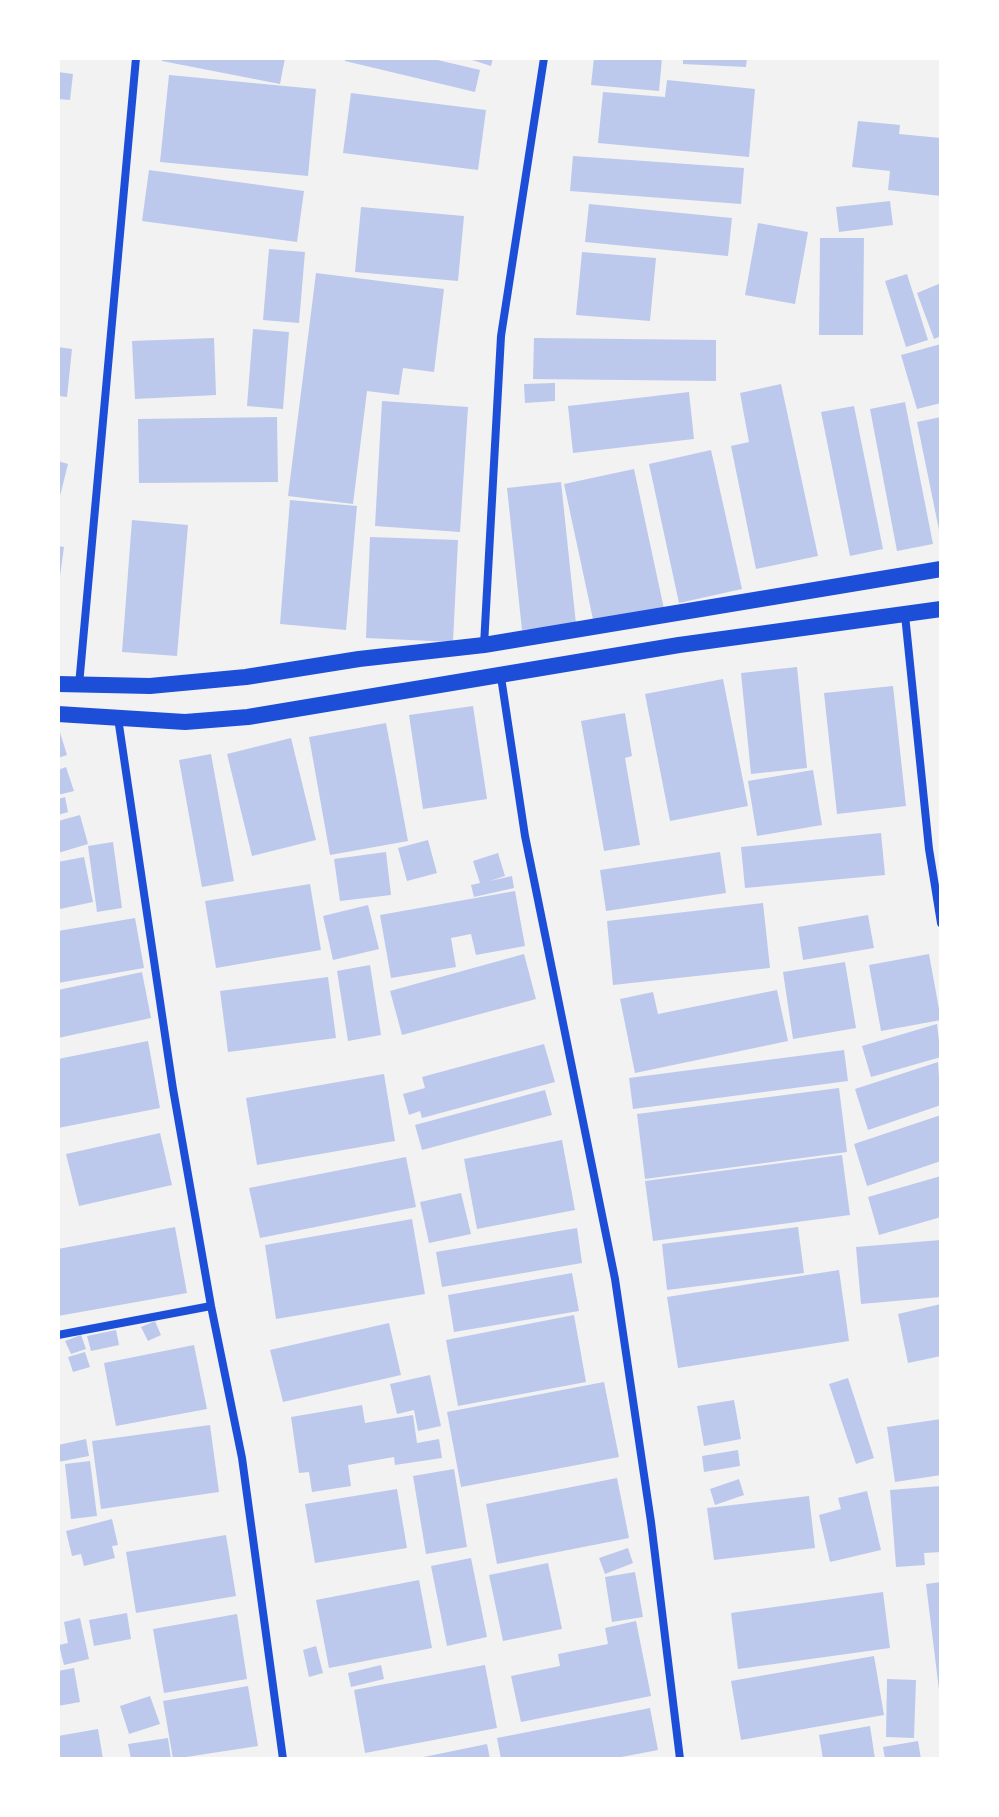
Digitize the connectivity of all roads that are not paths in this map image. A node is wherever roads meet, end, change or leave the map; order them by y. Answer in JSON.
{"nodes":[{"id":1,"x":136,"y":58,"type":"edge"},
{"id":2,"x":544,"y":58,"type":"edge"},
{"id":3,"x":941,"y":569,"type":"edge"},
{"id":4,"x":941,"y":609,"type":"edge"},
{"id":5,"x":905,"y":615,"type":"junction"},
{"id":6,"x":484,"y":645,"type":"junction"},
{"id":7,"x":501,"y":677,"type":"junction"},
{"id":8,"x":58,"y":684,"type":"edge"},
{"id":9,"x":78,"y":686,"type":"junction"},
{"id":10,"x":58,"y":714,"type":"edge"},
{"id":11,"x":118,"y":717,"type":"junction"},
{"id":12,"x":941,"y":923,"type":"edge"},
{"id":13,"x":211,"y":1306,"type":"junction"},
{"id":14,"x":58,"y":1335,"type":"edge"},
{"id":15,"x":283,"y":1759,"type":"edge"},
{"id":16,"x":680,"y":1759,"type":"edge"}],
"edges":[{"from":1,"to":9,"type":"street"},
{"from":2,"to":6,"type":"street"},
{"from":3,"to":6,"type":"main road"},
{"from":4,"to":5,"type":"main road"},
{"from":5,"to":7,"type":"main road"},
{"from":5,"to":12,"type":"street"},
{"from":6,"to":9,"type":"main road"},
{"from":7,"to":11,"type":"main road"},
{"from":7,"to":16,"type":"street"},
{"from":8,"to":9,"type":"main road"},
{"from":10,"to":11,"type":"main road"},
{"from":11,"to":13,"type":"street"},
{"from":13,"to":14,"type":"street"},
{"from":13,"to":15,"type":"street"}]}
